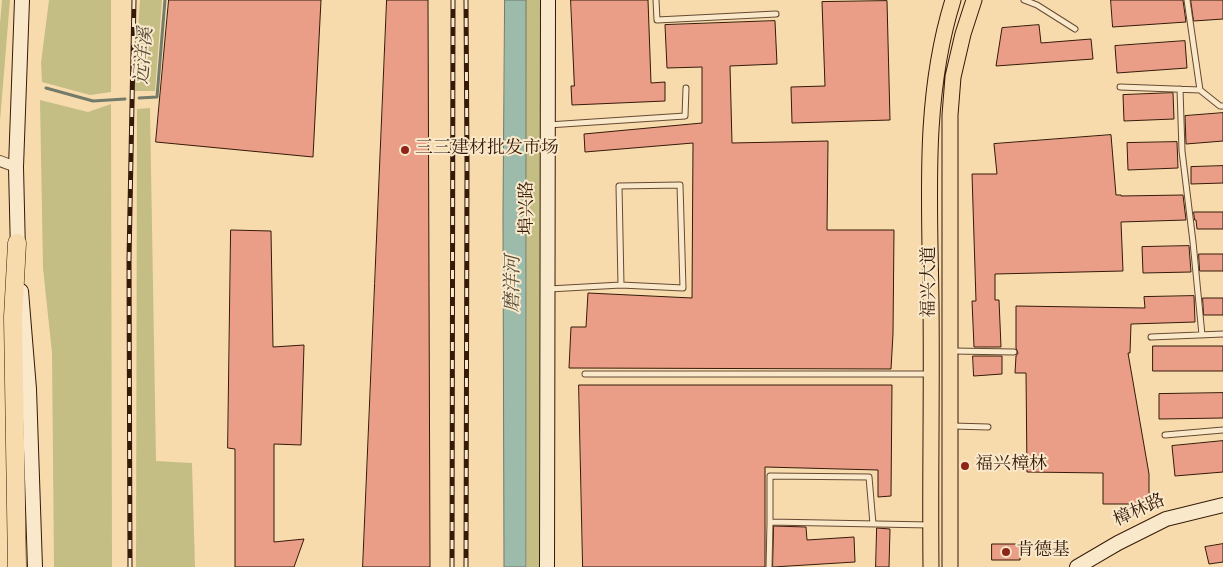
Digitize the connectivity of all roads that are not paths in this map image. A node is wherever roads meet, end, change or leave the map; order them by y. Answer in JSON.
{"nodes":[{"id":1,"x":22,"y":0,"type":"edge"},
{"id":2,"x":548,"y":0,"type":"edge"},
{"id":3,"x":656,"y":0,"type":"edge"},
{"id":4,"x":953,"y":0,"type":"edge"},
{"id":5,"x":974,"y":0,"type":"edge"},
{"id":6,"x":1024,"y":0,"type":"edge"},
{"id":7,"x":1187,"y":0,"type":"edge"},
{"id":8,"x":776,"y":14,"type":"dead end"},
{"id":9,"x":1075,"y":29,"type":"dead end"},
{"id":10,"x":1120,"y":87,"type":"dead end"},
{"id":11,"x":686,"y":88,"type":"dead end"},
{"id":12,"x":1180,"y":89,"type":"junction"},
{"id":13,"x":1200,"y":90,"type":"junction"},
{"id":14,"x":1223,"y":106,"type":"edge"},
{"id":15,"x":548,"y":125,"type":"junction"},
{"id":16,"x":0,"y":161,"type":"edge"},
{"id":17,"x":16,"y":167,"type":"junction"},
{"id":18,"x":17,"y":243,"type":"junction"},
{"id":19,"x":621,"y":285,"type":"junction"},
{"id":20,"x":547,"y":289,"type":"junction"},
{"id":21,"x":1223,"y":334,"type":"edge"},
{"id":22,"x":1202,"y":335,"type":"junction"},
{"id":23,"x":1151,"y":337,"type":"dead end"},
{"id":24,"x":950,"y":351,"type":"junction"},
{"id":25,"x":1014,"y":352,"type":"dead end"},
{"id":26,"x":585,"y":374,"type":"dead end"},
{"id":27,"x":931,"y":374,"type":"junction"},
{"id":28,"x":950,"y":426,"type":"junction"},
{"id":29,"x":988,"y":427,"type":"dead end"},
{"id":30,"x":1223,"y":430,"type":"edge"},
{"id":31,"x":1165,"y":435,"type":"dead end"},
{"id":32,"x":1223,"y":505,"type":"edge"},
{"id":33,"x":770,"y":522,"type":"junction"},
{"id":34,"x":873,"y":524,"type":"junction"},
{"id":35,"x":930,"y":525,"type":"junction"},
{"id":36,"x":17,"y":567,"type":"edge"},
{"id":37,"x":35,"y":567,"type":"edge"},
{"id":38,"x":547,"y":567,"type":"edge"},
{"id":39,"x":769,"y":567,"type":"edge"},
{"id":40,"x":931,"y":567,"type":"edge"},
{"id":41,"x":950,"y":567,"type":"edge"},
{"id":42,"x":1078,"y":567,"type":"edge"}],
"edges":[{"from":1,"to":17,"type":"street"},
{"from":2,"to":15,"type":"street","name":"埠兴路"},
{"from":3,"to":8,"type":"lane"},
{"from":4,"to":27,"type":"main road","name":"福兴大道"},
{"from":5,"to":24,"type":"main road","name":"福兴大道"},
{"from":6,"to":9,"type":"lane"},
{"from":7,"to":13,"type":"lane"},
{"from":10,"to":12,"type":"lane"},
{"from":11,"to":15,"type":"lane"},
{"from":12,"to":13,"type":"lane"},
{"from":12,"to":22,"type":"lane"},
{"from":13,"to":14,"type":"lane"},
{"from":15,"to":20,"type":"street","name":"埠兴路"},
{"from":16,"to":17,"type":"street"},
{"from":17,"to":18,"type":"street"},
{"from":18,"to":36,"type":"highway"},
{"from":18,"to":37,"type":"street"},
{"from":19,"to":19,"type":"lane"},
{"from":19,"to":20,"type":"lane"},
{"from":20,"to":38,"type":"street","name":"埠兴路"},
{"from":21,"to":22,"type":"lane"},
{"from":22,"to":23,"type":"lane"},
{"from":24,"to":25,"type":"lane"},
{"from":24,"to":28,"type":"main road","name":"福兴大道"},
{"from":26,"to":27,"type":"lane"},
{"from":27,"to":35,"type":"main road","name":"福兴大道"},
{"from":28,"to":29,"type":"lane"},
{"from":28,"to":41,"type":"main road","name":"福兴大道"},
{"from":30,"to":31,"type":"lane"},
{"from":32,"to":42,"type":"street","name":"樟林路"},
{"from":33,"to":34,"type":"lane"},
{"from":33,"to":34,"type":"lane"},
{"from":33,"to":39,"type":"lane"},
{"from":34,"to":35,"type":"lane"},
{"from":35,"to":40,"type":"main road","name":"福兴大道"}]}
